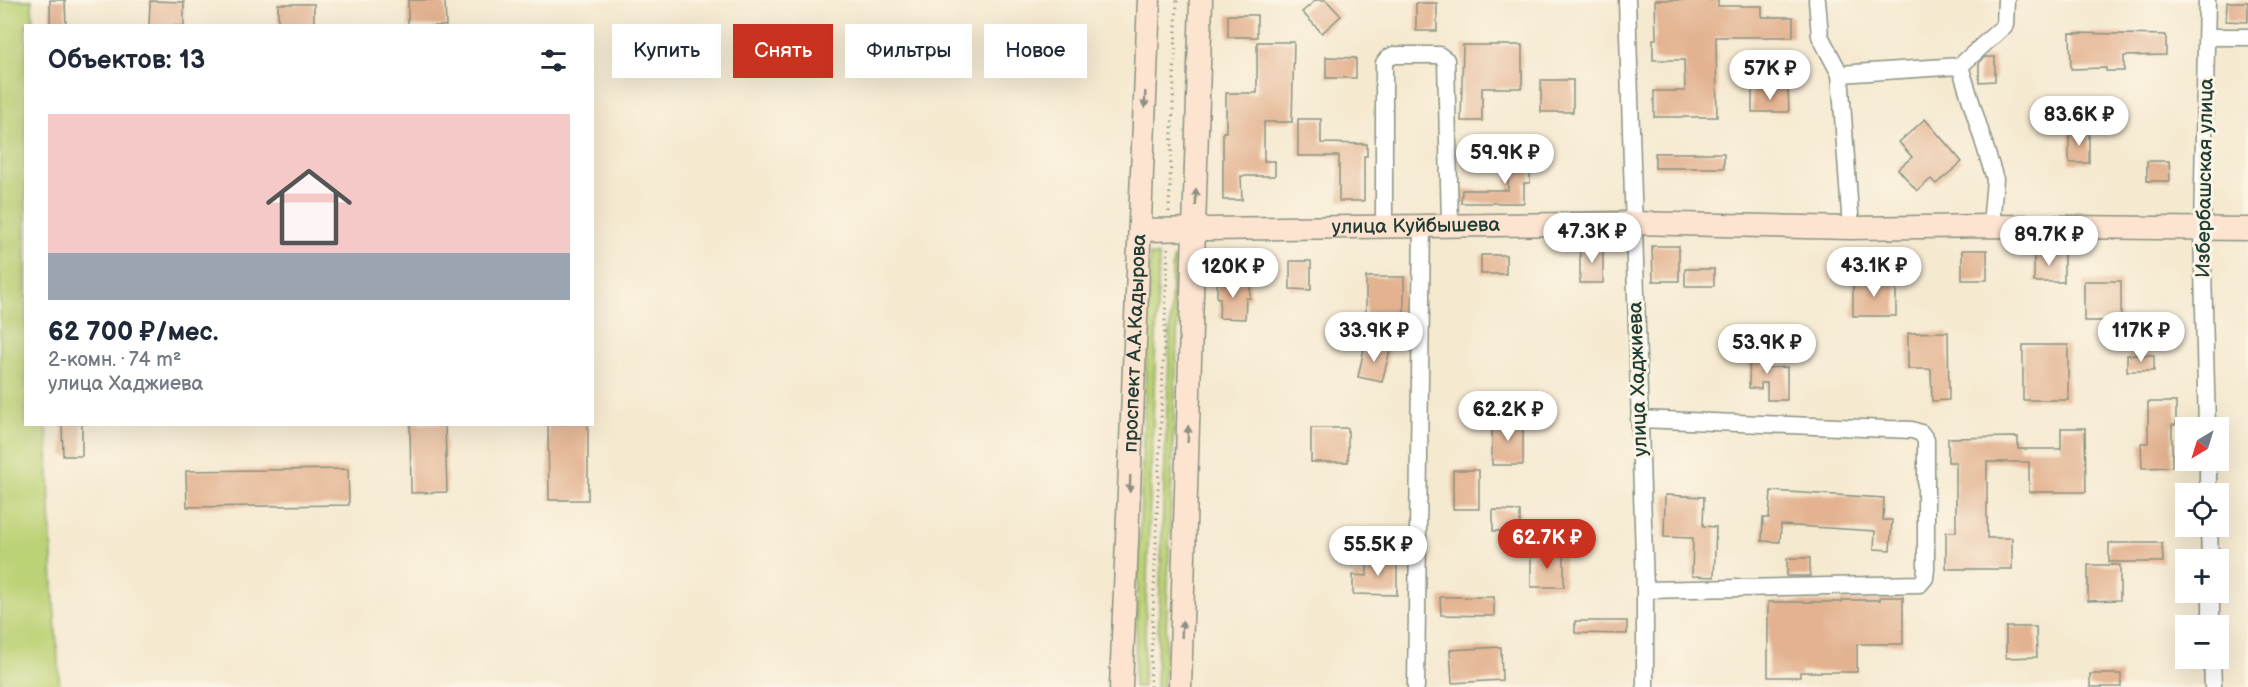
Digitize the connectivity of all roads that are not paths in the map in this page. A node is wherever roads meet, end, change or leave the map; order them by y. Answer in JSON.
{"nodes":[{"id":1,"x":1149,"y":0,"type":"edge"},
{"id":2,"x":1201,"y":0,"type":"edge"},
{"id":3,"x":1627,"y":0,"type":"edge"},
{"id":4,"x":1817,"y":0,"type":"edge"},
{"id":5,"x":2006,"y":0,"type":"edge"},
{"id":6,"x":2207,"y":0,"type":"edge"},
{"id":7,"x":2207,"y":37,"type":"junction"},
{"id":8,"x":2248,"y":37,"type":"edge"},
{"id":9,"x":1960,"y":66,"type":"junction"},
{"id":10,"x":1840,"y":74,"type":"junction"},
{"id":11,"x":1633,"y":223,"type":"junction"},
{"id":12,"x":1450,"y":224,"type":"junction"},
{"id":13,"x":1422,"y":225,"type":"junction"},
{"id":14,"x":1384,"y":226,"type":"junction"},
{"id":15,"x":1991,"y":226,"type":"junction"},
{"id":16,"x":1851,"y":228,"type":"junction"},
{"id":17,"x":2248,"y":229,"type":"edge"},
{"id":18,"x":1140,"y":230,"type":"junction"},
{"id":19,"x":1195,"y":230,"type":"junction"},
{"id":20,"x":2202,"y":230,"type":"junction"},
{"id":21,"x":2207,"y":417,"type":"edge"},
{"id":22,"x":1639,"y":419,"type":"junction"},
{"id":23,"x":1646,"y":590,"type":"junction"},
{"id":24,"x":2212,"y":669,"type":"edge"},
{"id":25,"x":1121,"y":687,"type":"edge"},
{"id":26,"x":1180,"y":687,"type":"edge"},
{"id":27,"x":1416,"y":687,"type":"edge"},
{"id":28,"x":1645,"y":687,"type":"edge"},
{"id":29,"x":2213,"y":687,"type":"edge"}],
"edges":[{"from":1,"to":18,"type":"street","name":"проспект А.А.Кадырова","one_way":true},
{"from":19,"to":2,"type":"street","one_way":true},
{"from":3,"to":11,"type":"street","name":"улица Хаджиева"},
{"from":4,"to":10,"type":"street"},
{"from":5,"to":9,"type":"street"},
{"from":6,"to":7,"type":"street","name":"Избербашская улица"},
{"from":7,"to":8,"type":"street"},
{"from":7,"to":20,"type":"street","name":"Избербашская улица"},
{"from":9,"to":10,"type":"street"},
{"from":9,"to":15,"type":"street"},
{"from":10,"to":16,"type":"street"},
{"from":11,"to":12,"type":"street","name":"улица Куйбышева"},
{"from":11,"to":16,"type":"street","name":"улица Куйбышева"},
{"from":11,"to":22,"type":"street","name":"улица Хаджиева"},
{"from":12,"to":13,"type":"street","name":"улица Куйбышева"},
{"from":12,"to":14,"type":"street"},
{"from":13,"to":14,"type":"street","name":"улица Куйбышева"},
{"from":13,"to":27,"type":"street"},
{"from":14,"to":19,"type":"street","name":"улица Куйбышева"},
{"from":15,"to":16,"type":"street","name":"улица Куйбышева"},
{"from":15,"to":20,"type":"street","name":"улица Куйбышева"},
{"from":17,"to":20,"type":"street","name":"улица Куйбышева"},
{"from":18,"to":19,"type":"street","name":"улица Куйбышева"},
{"from":18,"to":25,"type":"street","name":"проспект А.А.Кадырова","one_way":true},
{"from":26,"to":19,"type":"street","one_way":true},
{"from":20,"to":21,"type":"street","name":"Избербашская улица"},
{"from":22,"to":23,"type":"street","name":"улица Хаджиева"},
{"from":22,"to":23,"type":"street"},
{"from":23,"to":28,"type":"street","name":"улица Хаджиева"},
{"from":24,"to":29,"type":"street"}]}
